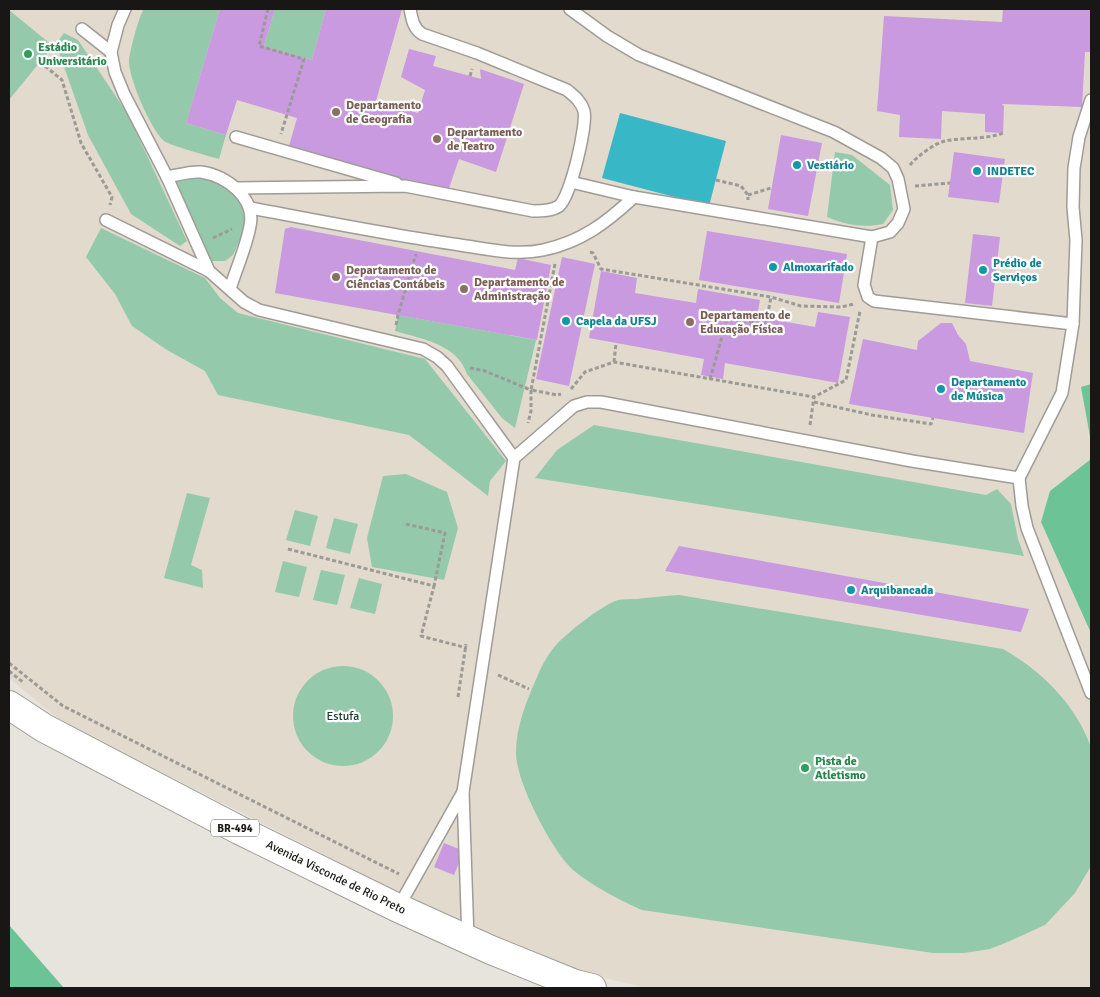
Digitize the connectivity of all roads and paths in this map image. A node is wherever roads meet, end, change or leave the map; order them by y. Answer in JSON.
{"nodes":[{"id":1,"x":125,"y":9,"type":"edge"},
{"id":2,"x":268,"y":9,"type":"edge"},
{"id":3,"x":410,"y":9,"type":"edge"},
{"id":4,"x":570,"y":9,"type":"edge"},
{"id":5,"x":82,"y":29,"type":"dead end"},
{"id":6,"x":111,"y":52,"type":"junction"},
{"id":7,"x":40,"y":62,"type":"dead end"},
{"id":8,"x":1091,"y":100,"type":"edge"},
{"id":9,"x":287,"y":115,"type":"dead end"},
{"id":10,"x":236,"y":137,"type":"dead end"},
{"id":11,"x":167,"y":177,"type":"junction"},
{"id":12,"x":716,"y":180,"type":"dead end"},
{"id":13,"x":571,"y":182,"type":"junction"},
{"id":14,"x":950,"y":183,"type":"dead end"},
{"id":15,"x":405,"y":186,"type":"junction"},
{"id":16,"x":909,"y":187,"type":"dead end"},
{"id":17,"x":236,"y":188,"type":"junction"},
{"id":18,"x":771,"y":188,"type":"dead end"},
{"id":19,"x":748,"y":195,"type":"junction"},
{"id":20,"x":634,"y":197,"type":"junction"},
{"id":21,"x":250,"y":208,"type":"junction"},
{"id":22,"x":746,"y":215,"type":"junction"},
{"id":23,"x":106,"y":220,"type":"joint"},
{"id":24,"x":872,"y":237,"type":"junction"},
{"id":25,"x":585,"y":252,"type":"dead end"},
{"id":26,"x":417,"y":253,"type":"dead end"},
{"id":27,"x":556,"y":258,"type":"dead end"},
{"id":28,"x":209,"y":271,"type":"junction"},
{"id":29,"x":230,"y":289,"type":"junction"},
{"id":30,"x":771,"y":297,"type":"junction"},
{"id":31,"x":1072,"y":324,"type":"junction"},
{"id":32,"x":396,"y":331,"type":"dead end"},
{"id":33,"x":616,"y":343,"type":"dead end"},
{"id":34,"x":614,"y":362,"type":"junction"},
{"id":35,"x":465,"y":367,"type":"dead end"},
{"id":36,"x":710,"y":379,"type":"junction"},
{"id":37,"x":531,"y":390,"type":"junction"},
{"id":38,"x":569,"y":392,"type":"dead end"},
{"id":39,"x":563,"y":393,"type":"dead end"},
{"id":40,"x":814,"y":397,"type":"junction"},
{"id":41,"x":814,"y":402,"type":"junction"},
{"id":42,"x":811,"y":418,"type":"dead end"},
{"id":43,"x":933,"y":418,"type":"dead end"},
{"id":44,"x":512,"y":454,"type":"junction"},
{"id":45,"x":1019,"y":478,"type":"junction"},
{"id":46,"x":406,"y":524,"type":"dead end"},
{"id":47,"x":288,"y":550,"type":"dead end"},
{"id":48,"x":434,"y":586,"type":"junction"},
{"id":49,"x":467,"y":638,"type":"dead end"},
{"id":50,"x":466,"y":647,"type":"junction"},
{"id":51,"x":9,"y":663,"type":"edge"},
{"id":52,"x":1091,"y":693,"type":"edge"},
{"id":53,"x":458,"y":701,"type":"dead end"},
{"id":54,"x":9,"y":705,"type":"edge"},
{"id":55,"x":463,"y":792,"type":"junction"},
{"id":56,"x":407,"y":878,"type":"dead end"},
{"id":57,"x":398,"y":908,"type":"junction"},
{"id":58,"x":468,"y":939,"type":"junction"},
{"id":59,"x":592,"y":988,"type":"edge"}],
"edges":[{"from":1,"to":6,"type":"lane"},
{"from":2,"to":9,"type":"path"},
{"from":3,"to":13,"type":"lane"},
{"from":4,"to":24,"type":"lane"},
{"from":5,"to":6,"type":"lane"},
{"from":6,"to":11,"type":"lane"},
{"from":7,"to":23,"type":"path"},
{"from":8,"to":31,"type":"lane"},
{"from":10,"to":15,"type":"lane"},
{"from":11,"to":17,"type":"lane"},
{"from":11,"to":28,"type":"lane"},
{"from":12,"to":19,"type":"path"},
{"from":13,"to":15,"type":"lane"},
{"from":13,"to":20,"type":"lane"},
{"from":14,"to":16,"type":"path"},
{"from":15,"to":17,"type":"lane"},
{"from":17,"to":21,"type":"lane"},
{"from":18,"to":19,"type":"path"},
{"from":19,"to":22,"type":"path"},
{"from":20,"to":21,"type":"lane"},
{"from":20,"to":22,"type":"lane"},
{"from":21,"to":29,"type":"lane"},
{"from":22,"to":24,"type":"lane"},
{"from":23,"to":28,"type":"lane"},
{"from":24,"to":31,"type":"lane"},
{"from":25,"to":30,"type":"path"},
{"from":26,"to":32,"type":"path"},
{"from":27,"to":37,"type":"path"},
{"from":28,"to":29,"type":"lane"},
{"from":29,"to":44,"type":"lane"},
{"from":30,"to":36,"type":"path"},
{"from":30,"to":40,"type":"path"},
{"from":31,"to":45,"type":"lane"},
{"from":33,"to":34,"type":"path"},
{"from":34,"to":36,"type":"path"},
{"from":34,"to":38,"type":"path"},
{"from":35,"to":37,"type":"path"},
{"from":36,"to":40,"type":"path"},
{"from":37,"to":39,"type":"path"},
{"from":37,"to":44,"type":"path"},
{"from":40,"to":41,"type":"path"},
{"from":41,"to":42,"type":"path"},
{"from":41,"to":43,"type":"path"},
{"from":44,"to":45,"type":"lane"},
{"from":44,"to":55,"type":"lane"},
{"from":45,"to":52,"type":"lane"},
{"from":46,"to":48,"type":"path"},
{"from":47,"to":48,"type":"path"},
{"from":48,"to":50,"type":"path"},
{"from":49,"to":50,"type":"path"},
{"from":50,"to":53,"type":"path"},
{"from":51,"to":56,"type":"path"},
{"from":54,"to":57,"type":"highway","name":"Avenida Visconde de Rio Preto","number":"BR-494"},
{"from":55,"to":57,"type":"lane"},
{"from":55,"to":58,"type":"lane"},
{"from":57,"to":58,"type":"highway","name":"Avenida Visconde de Rio Preto","number":"BR-494"},
{"from":58,"to":59,"type":"highway","name":"Avenida Visconde de Rio Preto","number":"BR-494"}]}
